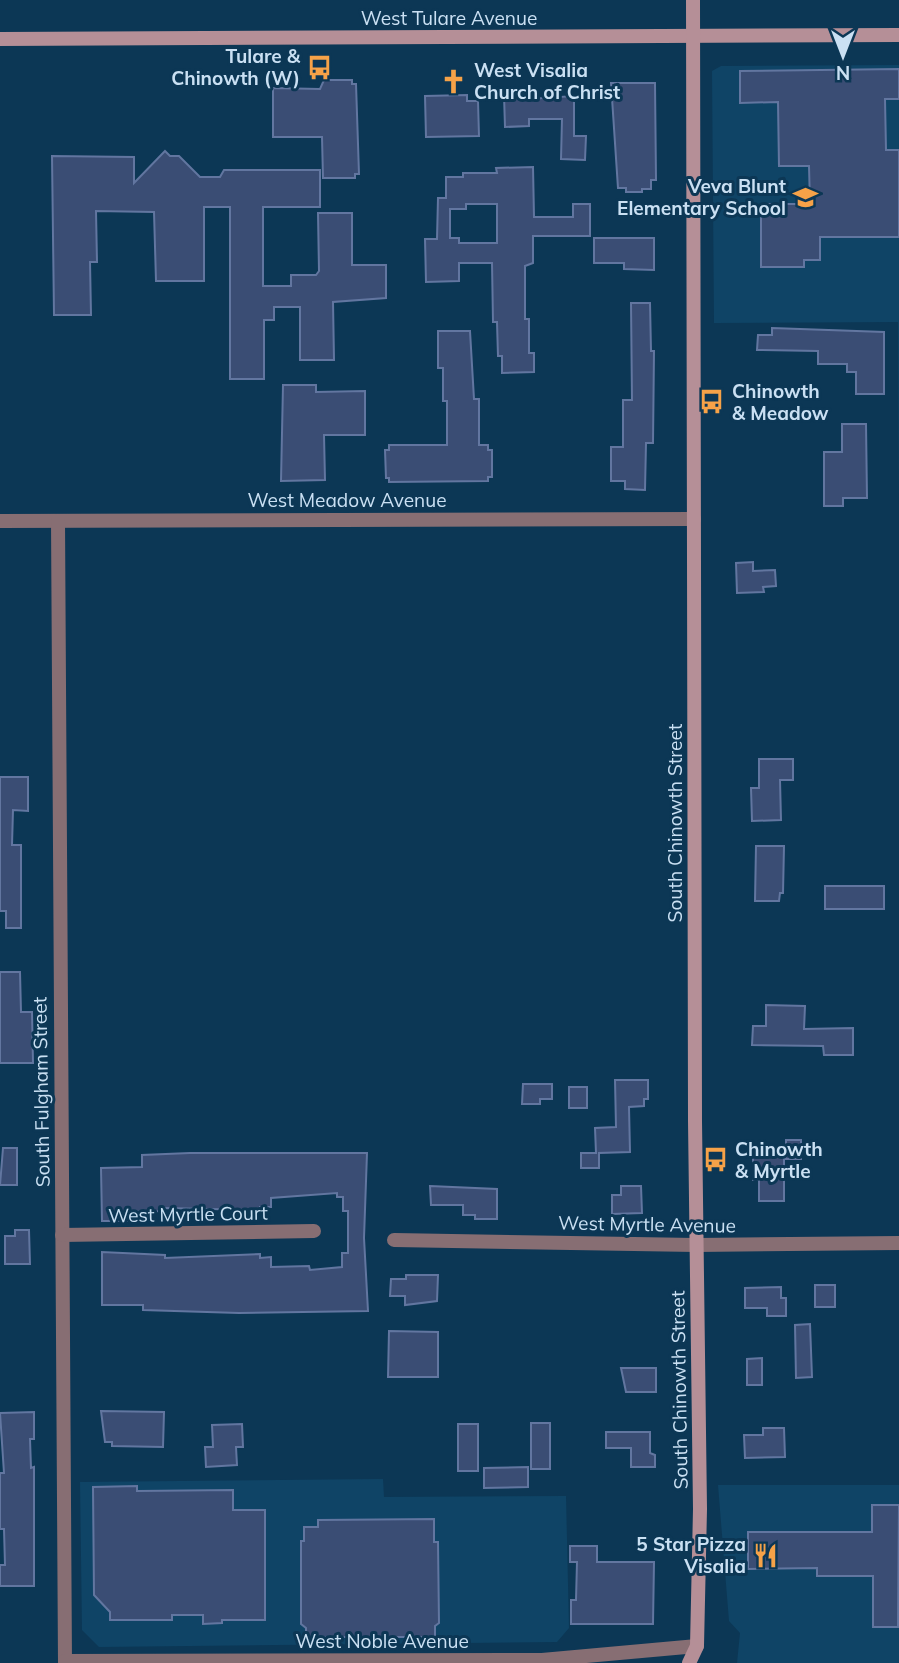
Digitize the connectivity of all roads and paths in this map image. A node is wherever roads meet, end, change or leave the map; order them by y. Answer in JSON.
{"nodes":[{"id":1,"x":693,"y":0,"type":"edge"},
{"id":2,"x":899,"y":35,"type":"edge"},
{"id":3,"x":694,"y":36,"type":"junction"},
{"id":4,"x":0,"y":39,"type":"edge"},
{"id":5,"x":694,"y":519,"type":"junction"},
{"id":6,"x":0,"y":521,"type":"edge"},
{"id":7,"x":58,"y":521,"type":"junction"},
{"id":8,"x":314,"y":1231,"type":"dead end"},
{"id":9,"x":62,"y":1236,"type":"junction"},
{"id":10,"x":394,"y":1240,"type":"dead end"},
{"id":11,"x":899,"y":1244,"type":"edge"},
{"id":12,"x":696,"y":1245,"type":"junction"},
{"id":13,"x":697,"y":1646,"type":"junction"},
{"id":14,"x":65,"y":1662,"type":"edge"},
{"id":15,"x":689,"y":1663,"type":"edge"},
{"id":16,"x":705,"y":1663,"type":"edge"}],
"edges":[{"from":1,"to":3,"type":"street","name":"South Chinowth Street"},
{"from":2,"to":3,"type":"street","name":"West Tulare Avenue"},
{"from":3,"to":4,"type":"street","name":"West Tulare Avenue"},
{"from":3,"to":5,"type":"street","name":"South Chinowth Street"},
{"from":5,"to":7,"type":"street","name":"West Meadow Avenue"},
{"from":5,"to":12,"type":"street","name":"South Chinowth Street"},
{"from":6,"to":7,"type":"street","name":"West Meadow Avenue"},
{"from":7,"to":9,"type":"street","name":"South Fulgham Street"},
{"from":8,"to":9,"type":"street","name":"West Myrtle Court"},
{"from":9,"to":14,"type":"street","name":"South Fulgham Street"},
{"from":10,"to":12,"type":"street","name":"West Myrtle Avenue"},
{"from":11,"to":12,"type":"street","name":"West Myrtle Avenue"},
{"from":12,"to":13,"type":"street","name":"South Chinowth Street"},
{"from":13,"to":14,"type":"street","name":"West Noble Avenue"},
{"from":13,"to":15,"type":"street","name":"South Chinowth Street"},
{"from":13,"to":16,"type":"street","name":"South Chinowth Street"}]}
